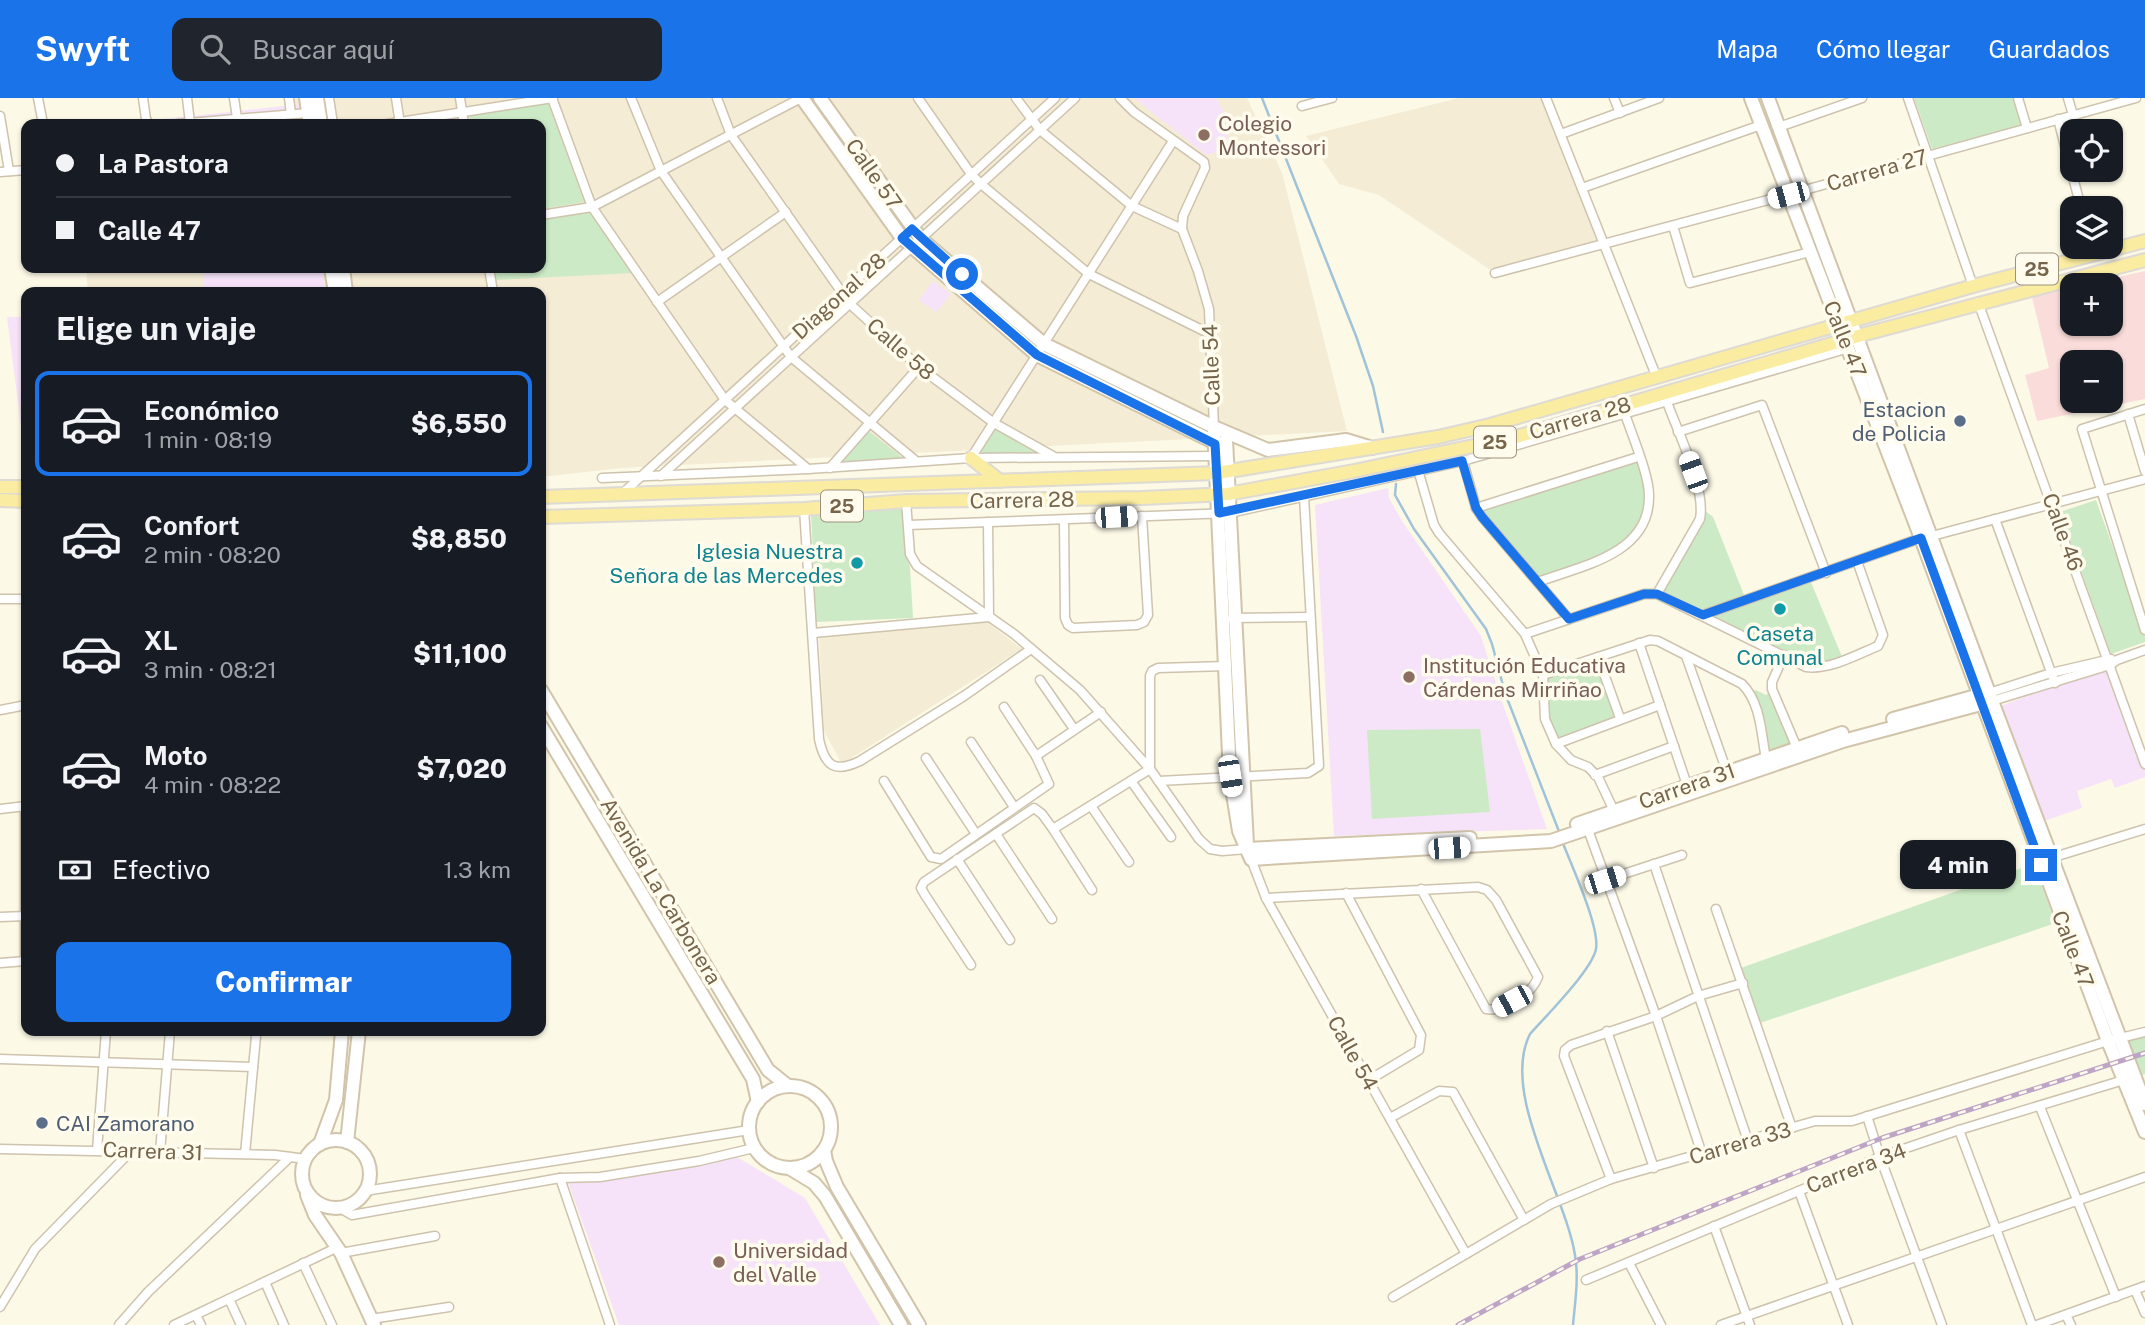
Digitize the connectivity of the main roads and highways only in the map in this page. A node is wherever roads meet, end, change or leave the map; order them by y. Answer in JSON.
{"nodes":[{"id":1,"x":2145,"y":241,"type":"edge"},
{"id":2,"x":2123,"y":245,"type":"edge"},
{"id":3,"x":2064,"y":259,"type":"edge"},
{"id":4,"x":2145,"y":260,"type":"edge"},
{"id":5,"x":1639,"y":401,"type":"junction"},
{"id":6,"x":1651,"y":407,"type":"road end"},
{"id":7,"x":971,"y":458,"type":"road end"},
{"id":8,"x":1000,"y":481,"type":"junction"},
{"id":9,"x":0,"y":487,"type":"edge"},
{"id":10,"x":21,"y":487,"type":"edge"},
{"id":11,"x":546,"y":497,"type":"edge"},
{"id":12,"x":0,"y":500,"type":"edge"},
{"id":13,"x":21,"y":501,"type":"edge"},
{"id":14,"x":546,"y":517,"type":"edge"}],
"edges":[{"from":1,"to":2,"type":"main road","number":"25"},
{"from":3,"to":8,"type":"main road","name":"Carrera 28","number":"25"},
{"from":4,"to":5,"type":"main road","name":"Carrera 28","number":"25"},
{"from":5,"to":6,"type":"main road"},
{"from":5,"to":14,"type":"main road","name":"Carrera 28","number":"25"},
{"from":7,"to":8,"type":"main road"},
{"from":8,"to":11,"type":"main road","name":"Carrera 28","number":"25"},
{"from":9,"to":10,"type":"main road"},
{"from":12,"to":13,"type":"main road"}]}
